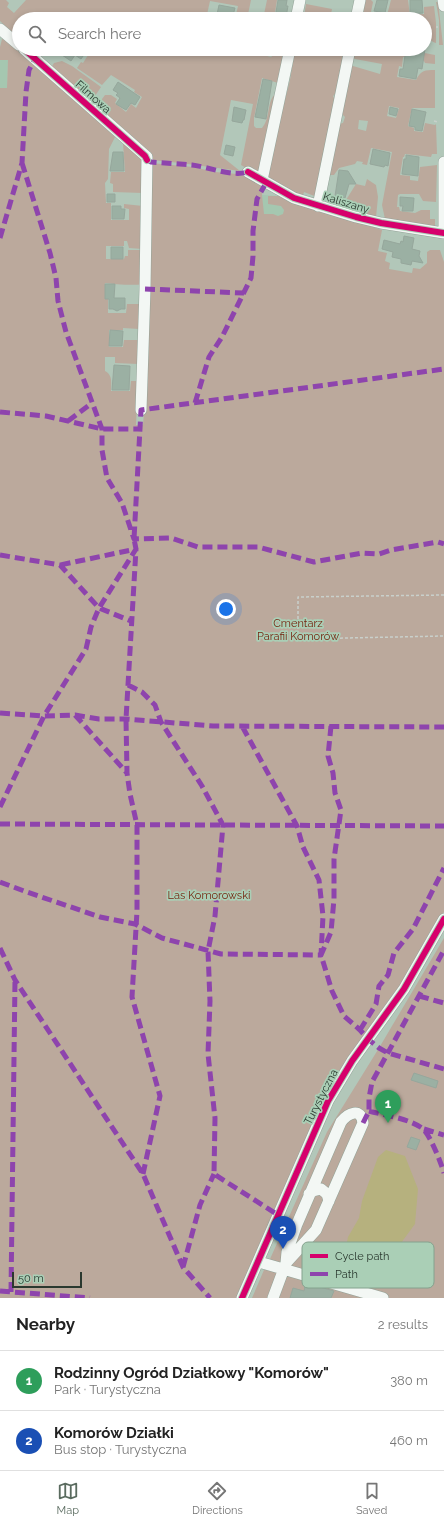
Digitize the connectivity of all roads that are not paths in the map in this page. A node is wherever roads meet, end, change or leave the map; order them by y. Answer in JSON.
{"nodes":[{"id":1,"x":300,"y":0,"type":"edge"},
{"id":2,"x":360,"y":0,"type":"edge"},
{"id":3,"x":443,"y":0,"type":"edge"},
{"id":4,"x":444,"y":6,"type":"edge"},
{"id":5,"x":297,"y":12,"type":"edge"},
{"id":6,"x":357,"y":12,"type":"edge"},
{"id":7,"x":0,"y":29,"type":"edge"},
{"id":8,"x":12,"y":39,"type":"edge"},
{"id":9,"x":32,"y":56,"type":"edge"},
{"id":10,"x":289,"y":56,"type":"edge"},
{"id":11,"x":349,"y":56,"type":"edge"},
{"id":12,"x":444,"y":162,"type":"edge"},
{"id":13,"x":248,"y":172,"type":"dead end"},
{"id":14,"x":262,"y":180,"type":"junction"},
{"id":15,"x":318,"y":206,"type":"junction"},
{"id":16,"x":444,"y":227,"type":"edge"},
{"id":17,"x":444,"y":233,"type":"edge"},
{"id":18,"x":141,"y":410,"type":"dead end"},
{"id":19,"x":444,"y":919,"type":"edge"},
{"id":20,"x":309,"y":1194,"type":"junction"},
{"id":21,"x":329,"y":1201,"type":"junction"},
{"id":22,"x":306,"y":1242,"type":"edge"},
{"id":23,"x":302,"y":1246,"type":"edge"},
{"id":24,"x":259,"y":1262,"type":"junction"},
{"id":25,"x":285,"y":1266,"type":"junction"},
{"id":26,"x":302,"y":1272,"type":"edge"},
{"id":27,"x":352,"y":1288,"type":"edge"},
{"id":28,"x":242,"y":1298,"type":"edge"},
{"id":29,"x":273,"y":1298,"type":"edge"},
{"id":30,"x":383,"y":1298,"type":"edge"}],
"edges":[{"from":1,"to":5,"type":"street"},
{"from":2,"to":6,"type":"street"},
{"from":3,"to":4,"type":"street"},
{"from":7,"to":8,"type":"street"},
{"from":9,"to":18,"type":"street","name":"Filmowa"},
{"from":10,"to":14,"type":"street"},
{"from":11,"to":15,"type":"street"},
{"from":12,"to":16,"type":"street"},
{"from":13,"to":14,"type":"street","name":"Kaliszany"},
{"from":14,"to":15,"type":"street","name":"Kaliszany"},
{"from":15,"to":17,"type":"street","name":"Kaliszany"},
{"from":19,"to":24,"type":"street","name":"Turystyczna"},
{"from":20,"to":21,"type":"street"},
{"from":20,"to":21,"type":"street"},
{"from":20,"to":25,"type":"street"},
{"from":21,"to":22,"type":"street"},
{"from":23,"to":25,"type":"street"},
{"from":24,"to":25,"type":"street"},
{"from":24,"to":28,"type":"street","name":"Turystyczna"},
{"from":25,"to":26,"type":"street"},
{"from":25,"to":29,"type":"street"},
{"from":27,"to":30,"type":"street"}]}
